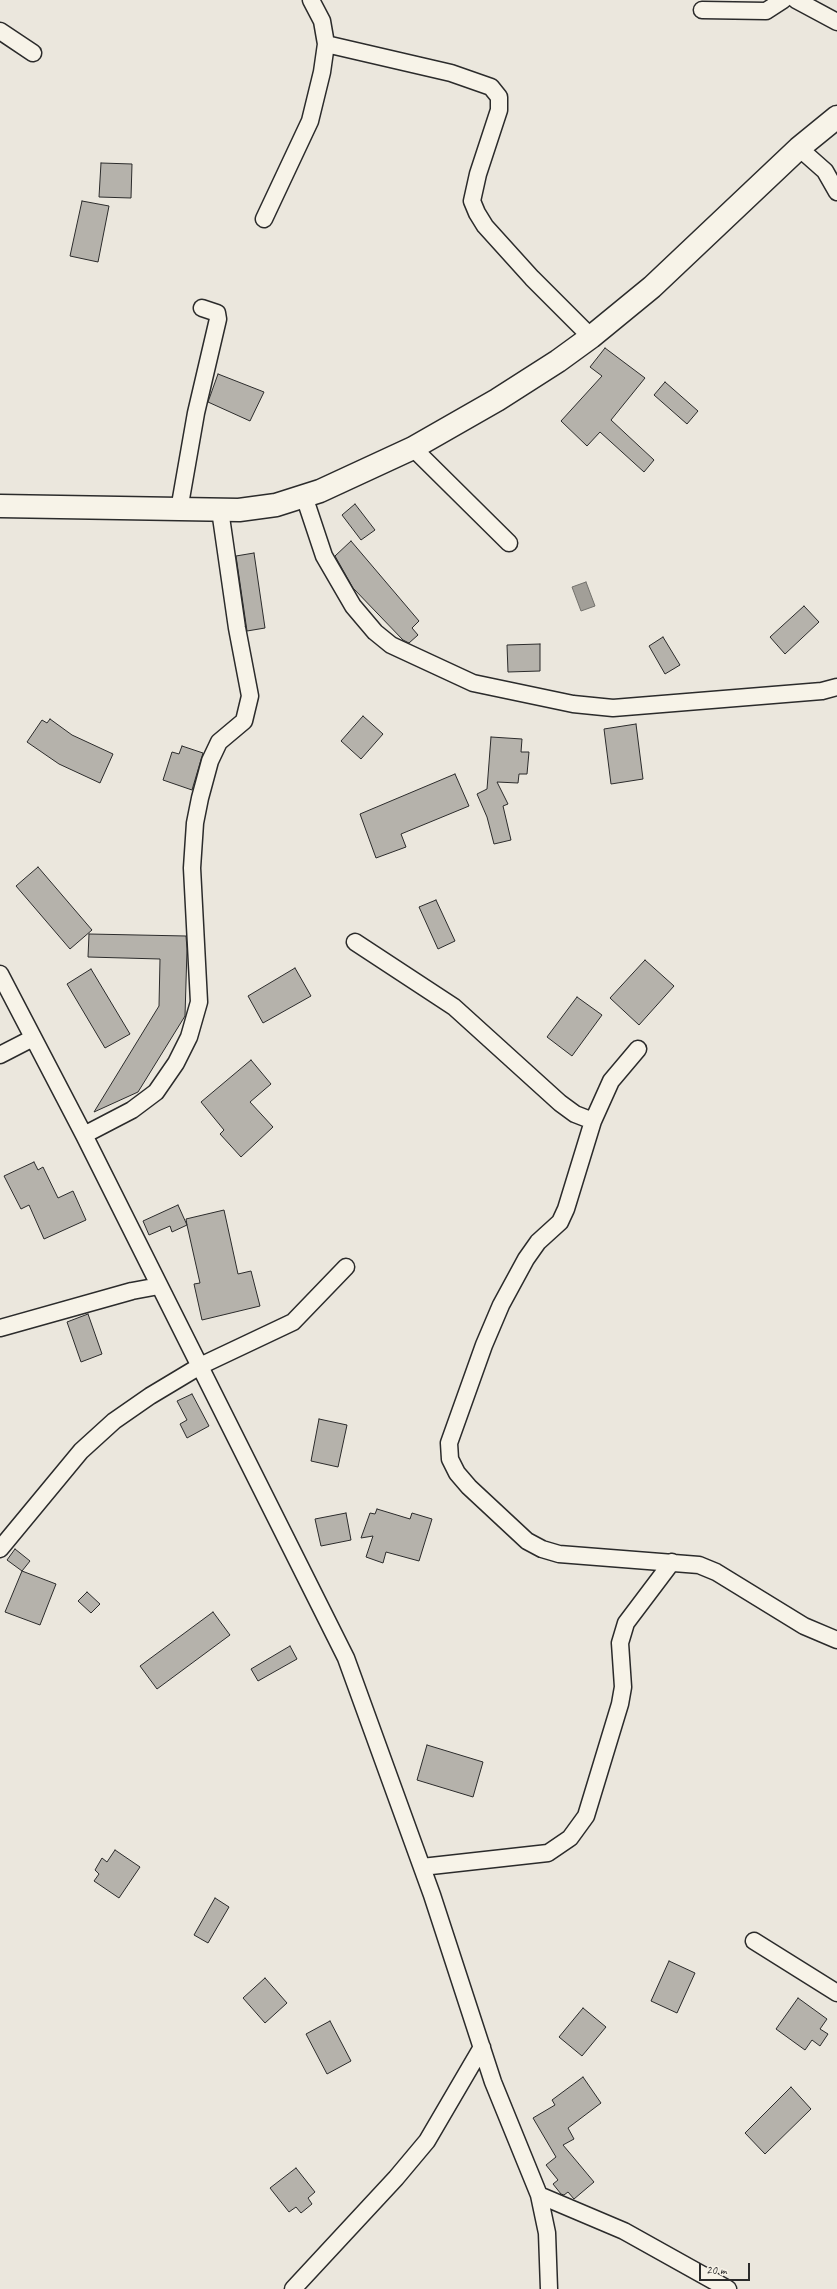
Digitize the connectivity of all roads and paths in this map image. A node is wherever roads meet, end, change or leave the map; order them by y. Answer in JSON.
{"nodes":[{"id":1,"x":311,"y":0,"type":"edge"},
{"id":2,"x":783,"y":0,"type":"edge"},
{"id":3,"x":796,"y":0,"type":"edge"},
{"id":4,"x":702,"y":10,"type":"dead end"},
{"id":5,"x":837,"y":22,"type":"edge"},
{"id":6,"x":0,"y":31,"type":"edge"},
{"id":7,"x":326,"y":44,"type":"junction"},
{"id":8,"x":33,"y":53,"type":"dead end"},
{"id":9,"x":837,"y":117,"type":"edge"},
{"id":10,"x":799,"y":148,"type":"junction"},
{"id":11,"x":837,"y":192,"type":"edge"},
{"id":12,"x":264,"y":219,"type":"dead end"},
{"id":13,"x":202,"y":308,"type":"dead end"},
{"id":14,"x":591,"y":337,"type":"junction"},
{"id":15,"x":413,"y":448,"type":"junction"},
{"id":16,"x":304,"y":496,"type":"junction"},
{"id":17,"x":0,"y":506,"type":"edge"},
{"id":18,"x":179,"y":510,"type":"junction"},
{"id":19,"x":220,"y":510,"type":"junction"},
{"id":20,"x":509,"y":543,"type":"dead end"},
{"id":21,"x":837,"y":687,"type":"edge"},
{"id":22,"x":355,"y":942,"type":"dead end"},
{"id":23,"x":0,"y":974,"type":"edge"},
{"id":24,"x":33,"y":1038,"type":"junction"},
{"id":25,"x":638,"y":1049,"type":"dead end"},
{"id":26,"x":0,"y":1055,"type":"edge"},
{"id":27,"x":593,"y":1121,"type":"junction"},
{"id":28,"x":84,"y":1135,"type":"junction"},
{"id":29,"x":346,"y":1267,"type":"dead end"},
{"id":30,"x":159,"y":1286,"type":"junction"},
{"id":31,"x":0,"y":1328,"type":"edge"},
{"id":32,"x":200,"y":1366,"type":"junction"},
{"id":33,"x":0,"y":1549,"type":"edge"},
{"id":34,"x":672,"y":1562,"type":"junction"},
{"id":35,"x":837,"y":1640,"type":"edge"},
{"id":36,"x":422,"y":1867,"type":"junction"},
{"id":37,"x":754,"y":1941,"type":"dead end"},
{"id":38,"x":837,"y":1993,"type":"edge"},
{"id":39,"x":482,"y":2047,"type":"junction"},
{"id":40,"x":538,"y":2195,"type":"junction"},
{"id":41,"x":293,"y":2289,"type":"edge"},
{"id":42,"x":549,"y":2289,"type":"edge"},
{"id":43,"x":728,"y":2289,"type":"edge"}],
"edges":[{"from":1,"to":7,"type":"street"},
{"from":2,"to":4,"type":"street"},
{"from":3,"to":5,"type":"street"},
{"from":6,"to":8,"type":"street"},
{"from":7,"to":12,"type":"street"},
{"from":7,"to":14,"type":"street"},
{"from":9,"to":10,"type":"main road"},
{"from":10,"to":11,"type":"street"},
{"from":10,"to":14,"type":"main road"},
{"from":13,"to":18,"type":"street"},
{"from":14,"to":15,"type":"main road"},
{"from":15,"to":16,"type":"main road"},
{"from":15,"to":20,"type":"street"},
{"from":16,"to":19,"type":"main road"},
{"from":16,"to":21,"type":"street"},
{"from":17,"to":18,"type":"main road"},
{"from":18,"to":19,"type":"main road"},
{"from":19,"to":28,"type":"street"},
{"from":22,"to":27,"type":"street"},
{"from":23,"to":24,"type":"street"},
{"from":24,"to":26,"type":"street"},
{"from":24,"to":28,"type":"street"},
{"from":25,"to":27,"type":"street"},
{"from":27,"to":34,"type":"street"},
{"from":28,"to":30,"type":"street"},
{"from":29,"to":32,"type":"street"},
{"from":30,"to":31,"type":"street"},
{"from":30,"to":32,"type":"street"},
{"from":32,"to":33,"type":"street"},
{"from":32,"to":36,"type":"street"},
{"from":34,"to":35,"type":"street"},
{"from":34,"to":36,"type":"street"},
{"from":36,"to":39,"type":"street"},
{"from":37,"to":38,"type":"street"},
{"from":39,"to":40,"type":"street"},
{"from":39,"to":41,"type":"street"},
{"from":40,"to":42,"type":"street"},
{"from":40,"to":43,"type":"street"}]}
